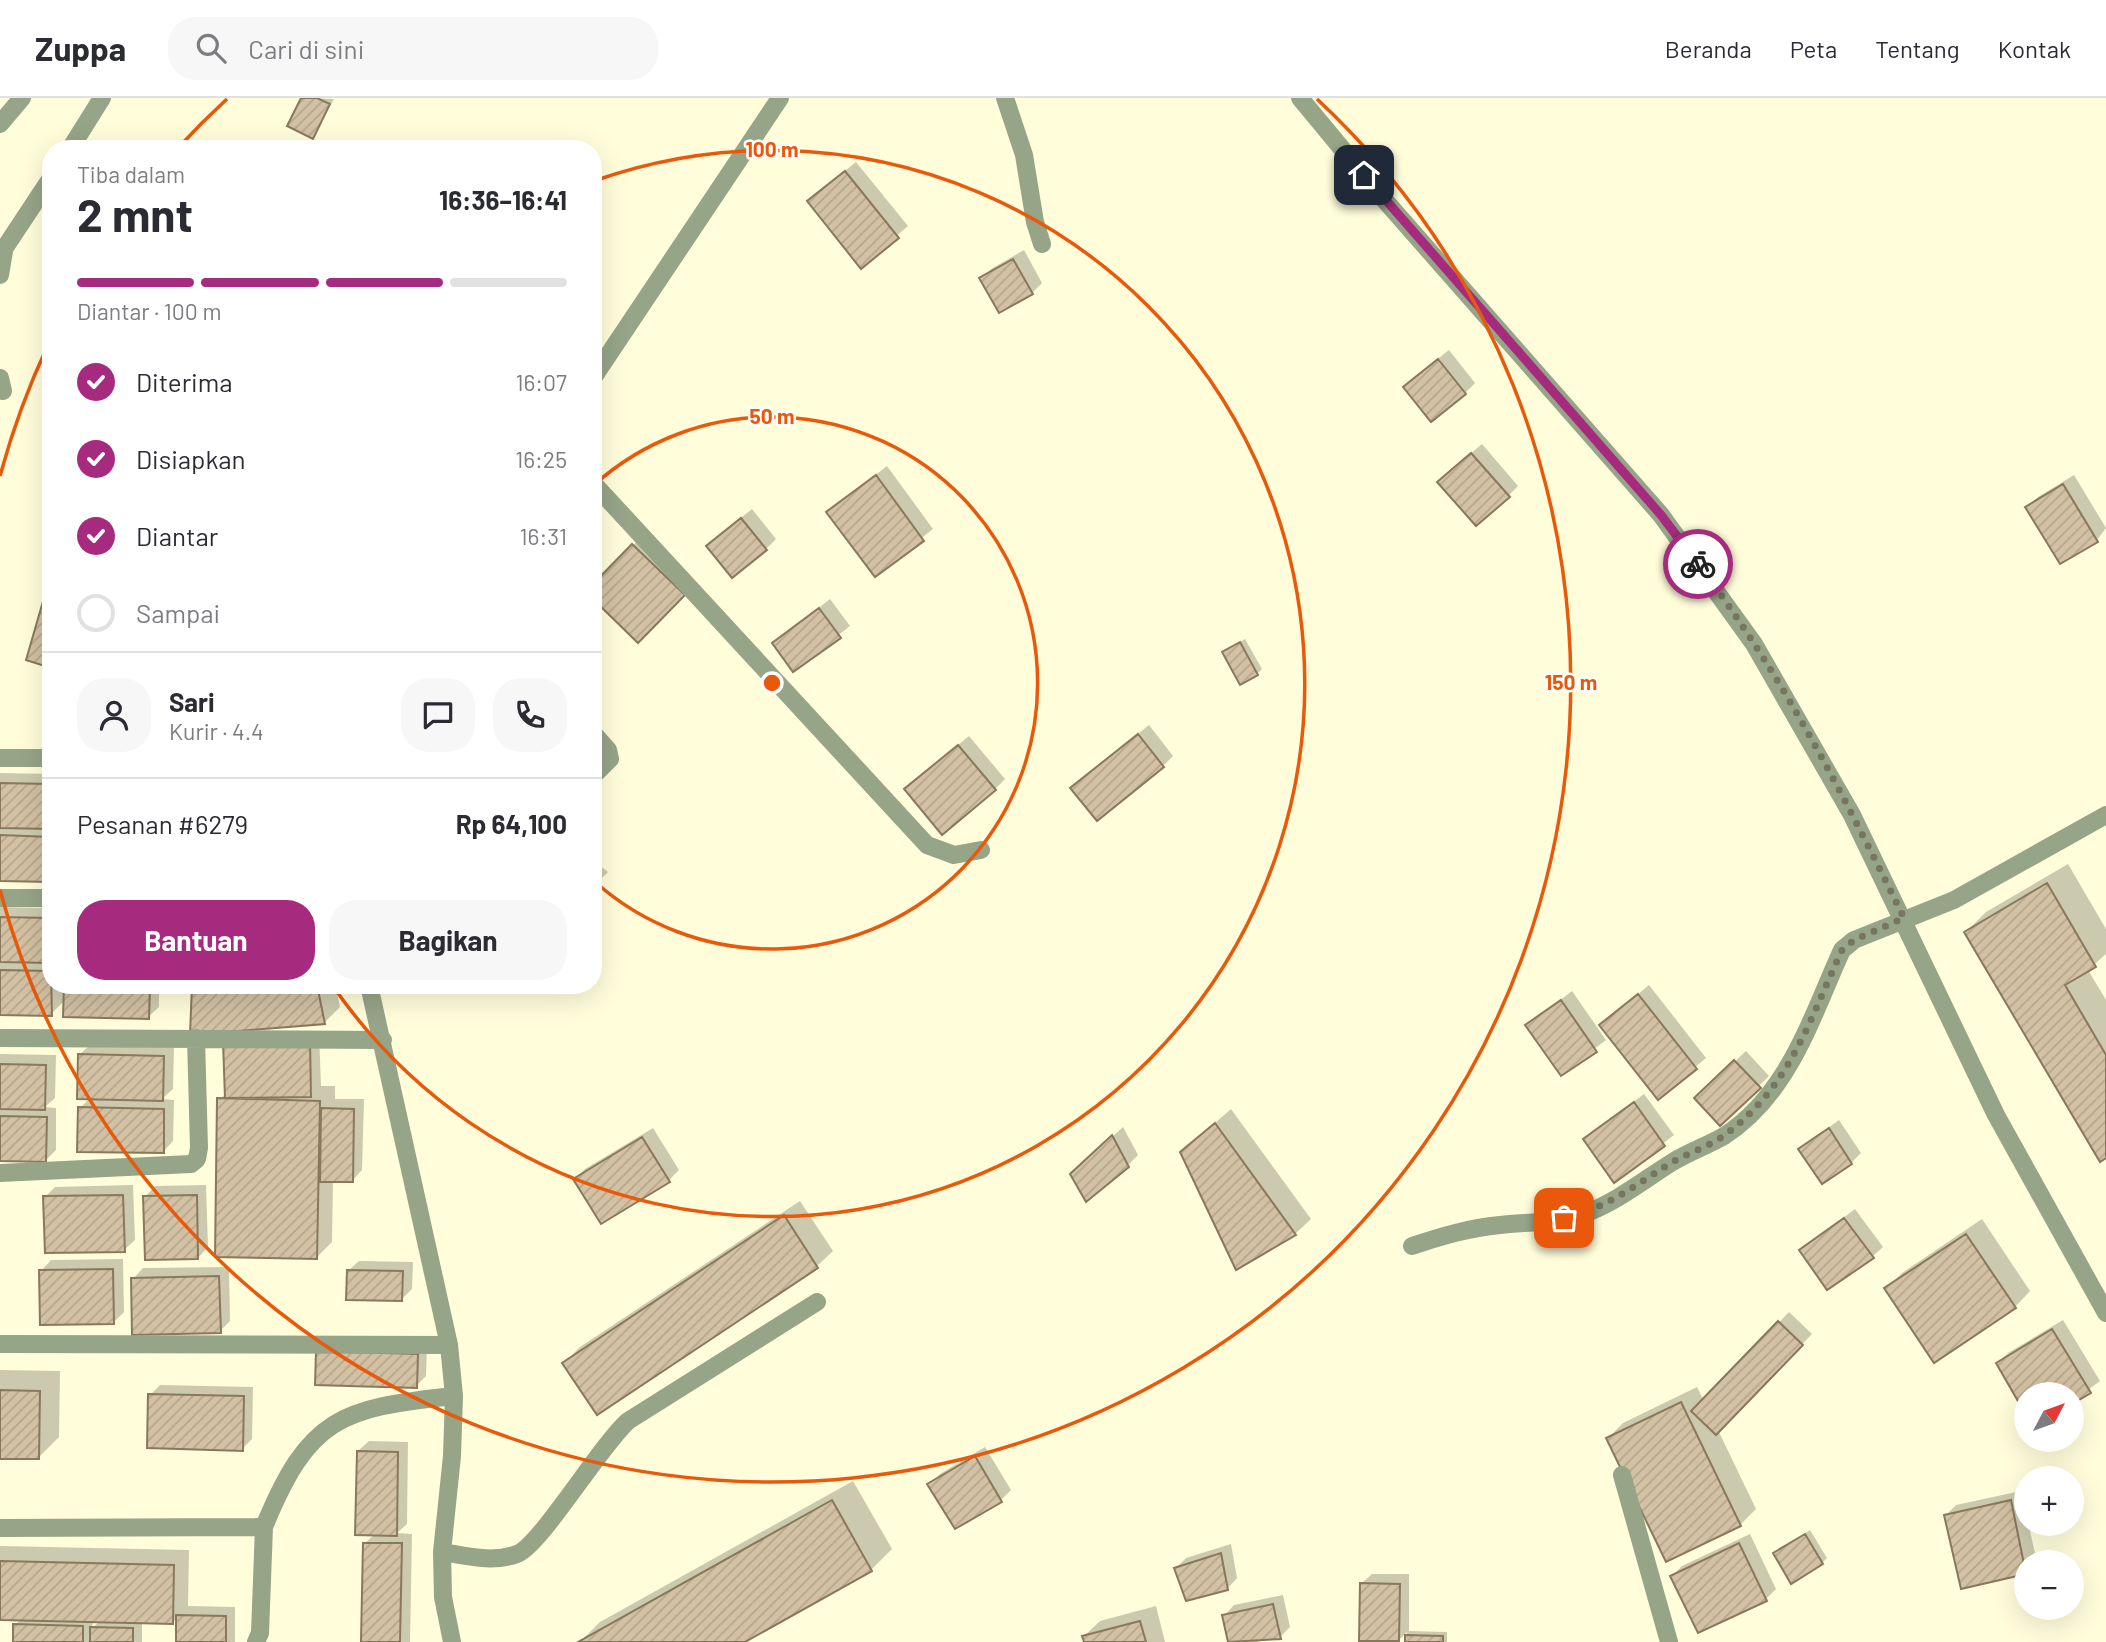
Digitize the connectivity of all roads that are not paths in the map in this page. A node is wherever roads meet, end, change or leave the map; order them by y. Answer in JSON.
{"nodes":[{"id":1,"x":22,"y":98,"type":"edge"},
{"id":2,"x":102,"y":98,"type":"edge"},
{"id":3,"x":780,"y":98,"type":"edge"},
{"id":4,"x":1005,"y":98,"type":"edge"},
{"id":5,"x":1300,"y":98,"type":"edge"},
{"id":6,"x":0,"y":124,"type":"edge"},
{"id":7,"x":76,"y":140,"type":"edge"},
{"id":8,"x":42,"y":192,"type":"edge"},
{"id":9,"x":1042,"y":244,"type":"dead end"},
{"id":10,"x":2,"y":253,"type":"edge"},
{"id":11,"x":0,"y":275,"type":"edge"},
{"id":12,"x":602,"y":365,"type":"edge"},
{"id":13,"x":602,"y":493,"type":"edge"},
{"id":14,"x":602,"y":744,"type":"edge"},
{"id":15,"x":0,"y":758,"type":"edge"},
{"id":16,"x":42,"y":758,"type":"edge"},
{"id":17,"x":602,"y":767,"type":"edge"},
{"id":18,"x":2106,"y":815,"type":"edge"},
{"id":19,"x":981,"y":850,"type":"dead end"},
{"id":20,"x":0,"y":898,"type":"edge"},
{"id":21,"x":42,"y":898,"type":"edge"},
{"id":22,"x":1904,"y":918,"type":"junction"},
{"id":23,"x":371,"y":994,"type":"edge"},
{"id":24,"x":0,"y":1038,"type":"edge"},
{"id":25,"x":196,"y":1038,"type":"junction"},
{"id":26,"x":383,"y":1040,"type":"junction"},
{"id":27,"x":0,"y":1173,"type":"edge"},
{"id":28,"x":1412,"y":1246,"type":"dead end"},
{"id":29,"x":817,"y":1301,"type":"dead end"},
{"id":30,"x":2106,"y":1313,"type":"edge"},
{"id":31,"x":0,"y":1344,"type":"edge"},
{"id":32,"x":449,"y":1345,"type":"junction"},
{"id":33,"x":454,"y":1396,"type":"junction"},
{"id":34,"x":1622,"y":1475,"type":"dead end"},
{"id":35,"x":264,"y":1527,"type":"junction"},
{"id":36,"x":0,"y":1528,"type":"edge"},
{"id":37,"x":442,"y":1552,"type":"junction"},
{"id":38,"x":256,"y":1642,"type":"edge"},
{"id":39,"x":452,"y":1642,"type":"edge"},
{"id":40,"x":1669,"y":1642,"type":"edge"}],
"edges":[{"from":1,"to":6,"type":"street"},
{"from":2,"to":7,"type":"street"},
{"from":3,"to":12,"type":"street"},
{"from":4,"to":9,"type":"street"},
{"from":5,"to":22,"type":"street"},
{"from":8,"to":10,"type":"street"},
{"from":10,"to":11,"type":"street"},
{"from":13,"to":19,"type":"street"},
{"from":14,"to":17,"type":"street"},
{"from":15,"to":16,"type":"street"},
{"from":18,"to":22,"type":"street"},
{"from":20,"to":21,"type":"street"},
{"from":22,"to":28,"type":"street"},
{"from":22,"to":30,"type":"street"},
{"from":23,"to":26,"type":"street"},
{"from":24,"to":25,"type":"street"},
{"from":25,"to":26,"type":"street"},
{"from":25,"to":27,"type":"street"},
{"from":26,"to":32,"type":"street"},
{"from":29,"to":37,"type":"street"},
{"from":31,"to":32,"type":"street"},
{"from":32,"to":33,"type":"street"},
{"from":33,"to":35,"type":"street"},
{"from":33,"to":37,"type":"street"},
{"from":34,"to":40,"type":"street"},
{"from":35,"to":36,"type":"street"},
{"from":35,"to":38,"type":"street"},
{"from":37,"to":39,"type":"street"}]}
